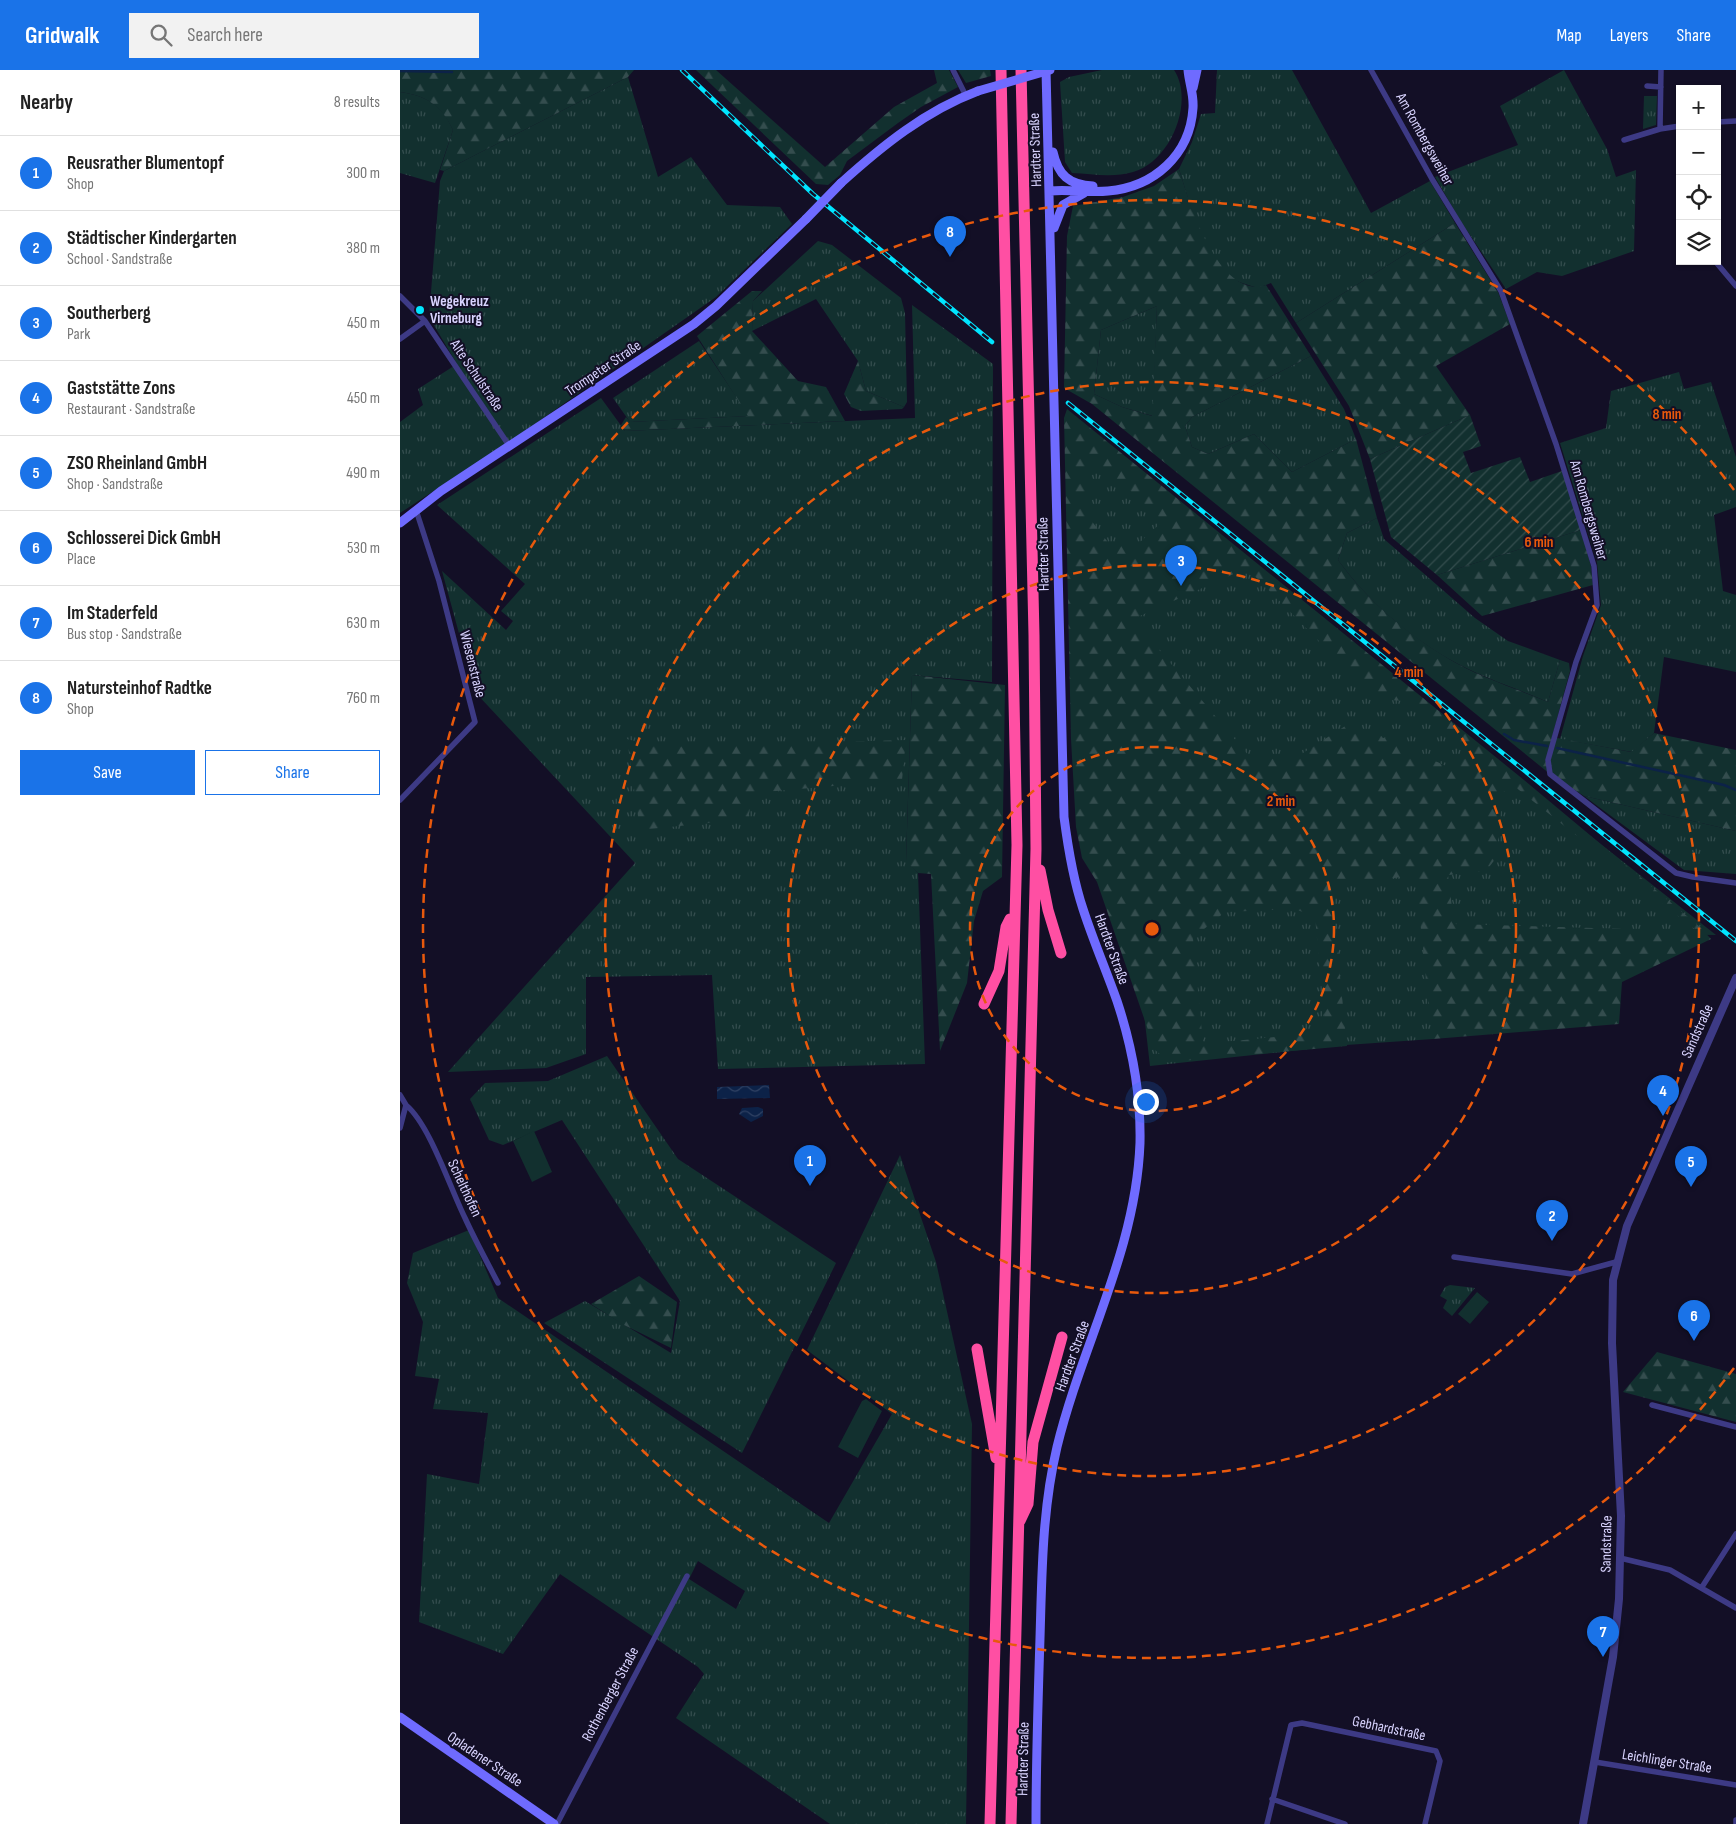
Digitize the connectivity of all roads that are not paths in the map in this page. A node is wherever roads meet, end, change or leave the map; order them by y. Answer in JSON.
{"nodes":[{"id":1,"x":953,"y":70,"type":"edge"},
{"id":2,"x":1001,"y":70,"type":"edge"},
{"id":3,"x":1021,"y":70,"type":"edge"},
{"id":4,"x":1046,"y":70,"type":"edge"},
{"id":5,"x":1050,"y":70,"type":"edge"},
{"id":6,"x":1197,"y":70,"type":"edge"},
{"id":7,"x":1371,"y":70,"type":"edge"},
{"id":8,"x":1661,"y":70,"type":"edge"},
{"id":9,"x":1187,"y":71,"type":"edge"},
{"id":10,"x":1647,"y":86,"type":"dead end"},
{"id":11,"x":1661,"y":87,"type":"junction"},
{"id":12,"x":1193,"y":88,"type":"junction"},
{"id":13,"x":966,"y":96,"type":"junction"},
{"id":14,"x":1736,"y":121,"type":"edge"},
{"id":15,"x":1721,"y":122,"type":"edge"},
{"id":16,"x":1676,"y":127,"type":"edge"},
{"id":17,"x":1660,"y":129,"type":"junction"},
{"id":18,"x":1049,"y":135,"type":"junction"},
{"id":19,"x":1624,"y":140,"type":"dead end"},
{"id":20,"x":1128,"y":188,"type":"junction"},
{"id":21,"x":1050,"y":191,"type":"junction"},
{"id":22,"x":1087,"y":192,"type":"junction"},
{"id":23,"x":1051,"y":243,"type":"junction"},
{"id":24,"x":1718,"y":265,"type":"edge"},
{"id":25,"x":1736,"y":286,"type":"edge"},
{"id":26,"x":400,"y":296,"type":"edge"},
{"id":27,"x":425,"y":321,"type":"junction"},
{"id":28,"x":400,"y":340,"type":"edge"},
{"id":29,"x":510,"y":447,"type":"junction"},
{"id":30,"x":416,"y":510,"type":"junction"},
{"id":31,"x":400,"y":522,"type":"edge"},
{"id":32,"x":400,"y":800,"type":"edge"},
{"id":33,"x":1036,"y":849,"type":"junction"},
{"id":34,"x":1736,"y":883,"type":"edge"},
{"id":35,"x":1014,"y":910,"type":"junction"},
{"id":36,"x":1061,"y":953,"type":"dead end"},
{"id":37,"x":1736,"y":978,"type":"edge"},
{"id":38,"x":984,"y":1004,"type":"dead end"},
{"id":39,"x":400,"y":1095,"type":"edge"},
{"id":40,"x":406,"y":1105,"type":"junction"},
{"id":41,"x":400,"y":1128,"type":"edge"},
{"id":42,"x":1454,"y":1257,"type":"dead end"},
{"id":43,"x":1616,"y":1262,"type":"junction"},
{"id":44,"x":498,"y":1284,"type":"dead end"},
{"id":45,"x":1062,"y":1337,"type":"dead end"},
{"id":46,"x":976,"y":1349,"type":"dead end"},
{"id":47,"x":1652,"y":1405,"type":"dead end"},
{"id":48,"x":1736,"y":1426,"type":"edge"},
{"id":49,"x":1000,"y":1496,"type":"junction"},
{"id":50,"x":1018,"y":1524,"type":"junction"},
{"id":51,"x":1736,"y":1534,"type":"edge"},
{"id":52,"x":1620,"y":1558,"type":"junction"},
{"id":53,"x":687,"y":1576,"type":"dead end"},
{"id":54,"x":1702,"y":1587,"type":"junction"},
{"id":55,"x":1736,"y":1608,"type":"edge"},
{"id":56,"x":400,"y":1717,"type":"edge"},
{"id":57,"x":1595,"y":1762,"type":"junction"},
{"id":58,"x":1736,"y":1785,"type":"edge"},
{"id":59,"x":1272,"y":1799,"type":"junction"},
{"id":60,"x":1736,"y":1820,"type":"edge"},
{"id":61,"x":556,"y":1824,"type":"edge"},
{"id":62,"x":990,"y":1824,"type":"edge"},
{"id":63,"x":1011,"y":1824,"type":"edge"},
{"id":64,"x":1036,"y":1824,"type":"edge"},
{"id":65,"x":1267,"y":1824,"type":"edge"},
{"id":66,"x":1345,"y":1824,"type":"edge"},
{"id":67,"x":1425,"y":1824,"type":"edge"},
{"id":68,"x":1583,"y":1824,"type":"edge"},
{"id":69,"x":1736,"y":1824,"type":"edge"}],
"edges":[{"from":1,"to":13,"type":"street"},
{"from":2,"to":35,"type":"highway"},
{"from":3,"to":33,"type":"highway"},
{"from":4,"to":18,"type":"main road","name":"Hardter Straße"},
{"from":5,"to":13,"type":"main road","name":"Trompeter Straße","bridge":true},
{"from":6,"to":12,"type":"main road"},
{"from":7,"to":34,"type":"street","name":"Am Rombergsweiher"},
{"from":8,"to":11,"type":"street"},
{"from":9,"to":12,"type":"main road"},
{"from":10,"to":11,"type":"street"},
{"from":11,"to":17,"type":"street"},
{"from":12,"to":20,"type":"main road"},
{"from":13,"to":29,"type":"main road","name":"Trompeter Straße","bridge":true},
{"from":14,"to":15,"type":"street"},
{"from":16,"to":17,"type":"street"},
{"from":17,"to":19,"type":"street"},
{"from":18,"to":20,"type":"main road"},
{"from":18,"to":21,"type":"main road","name":"Hardter Straße"},
{"from":20,"to":22,"type":"main road"},
{"from":21,"to":22,"type":"main road"},
{"from":21,"to":23,"type":"main road","name":"Hardter Straße"},
{"from":22,"to":23,"type":"main road"},
{"from":23,"to":64,"type":"main road","name":"Hardter Straße"},
{"from":24,"to":25,"type":"street"},
{"from":26,"to":27,"type":"street","name":"Alte Schulstraße"},
{"from":27,"to":28,"type":"street"},
{"from":27,"to":29,"type":"street","name":"Alte Schulstraße"},
{"from":29,"to":30,"type":"main road","name":"Trompeter Straße"},
{"from":30,"to":31,"type":"main road","name":"Trompeter Straße"},
{"from":30,"to":32,"type":"street","name":"Wiesenstraße"},
{"from":33,"to":36,"type":"highway"},
{"from":33,"to":50,"type":"highway"},
{"from":35,"to":38,"type":"highway"},
{"from":35,"to":49,"type":"highway"},
{"from":37,"to":43,"type":"street","name":"Sandstraße"},
{"from":39,"to":40,"type":"street","name":"Schelthofen"},
{"from":40,"to":41,"type":"street"},
{"from":40,"to":44,"type":"street","name":"Schelthofen"},
{"from":42,"to":43,"type":"street"},
{"from":43,"to":52,"type":"street","name":"Sandstraße"},
{"from":45,"to":50,"type":"highway"},
{"from":46,"to":49,"type":"highway"},
{"from":47,"to":48,"type":"street"},
{"from":49,"to":62,"type":"highway"},
{"from":50,"to":63,"type":"highway"},
{"from":51,"to":54,"type":"street"},
{"from":52,"to":54,"type":"street"},
{"from":52,"to":57,"type":"street","name":"Sandstraße"},
{"from":53,"to":61,"type":"street","name":"Rothenberger Straße"},
{"from":54,"to":55,"type":"street"},
{"from":56,"to":61,"type":"main road","name":"Opladener Straße"},
{"from":57,"to":58,"type":"street","name":"Leichlinger Straße"},
{"from":57,"to":68,"type":"street","name":"Sandstraße"},
{"from":59,"to":65,"type":"street"},
{"from":59,"to":66,"type":"street"},
{"from":59,"to":67,"type":"street","name":"Gebhardstraße"},
{"from":60,"to":69,"type":"street"}]}
